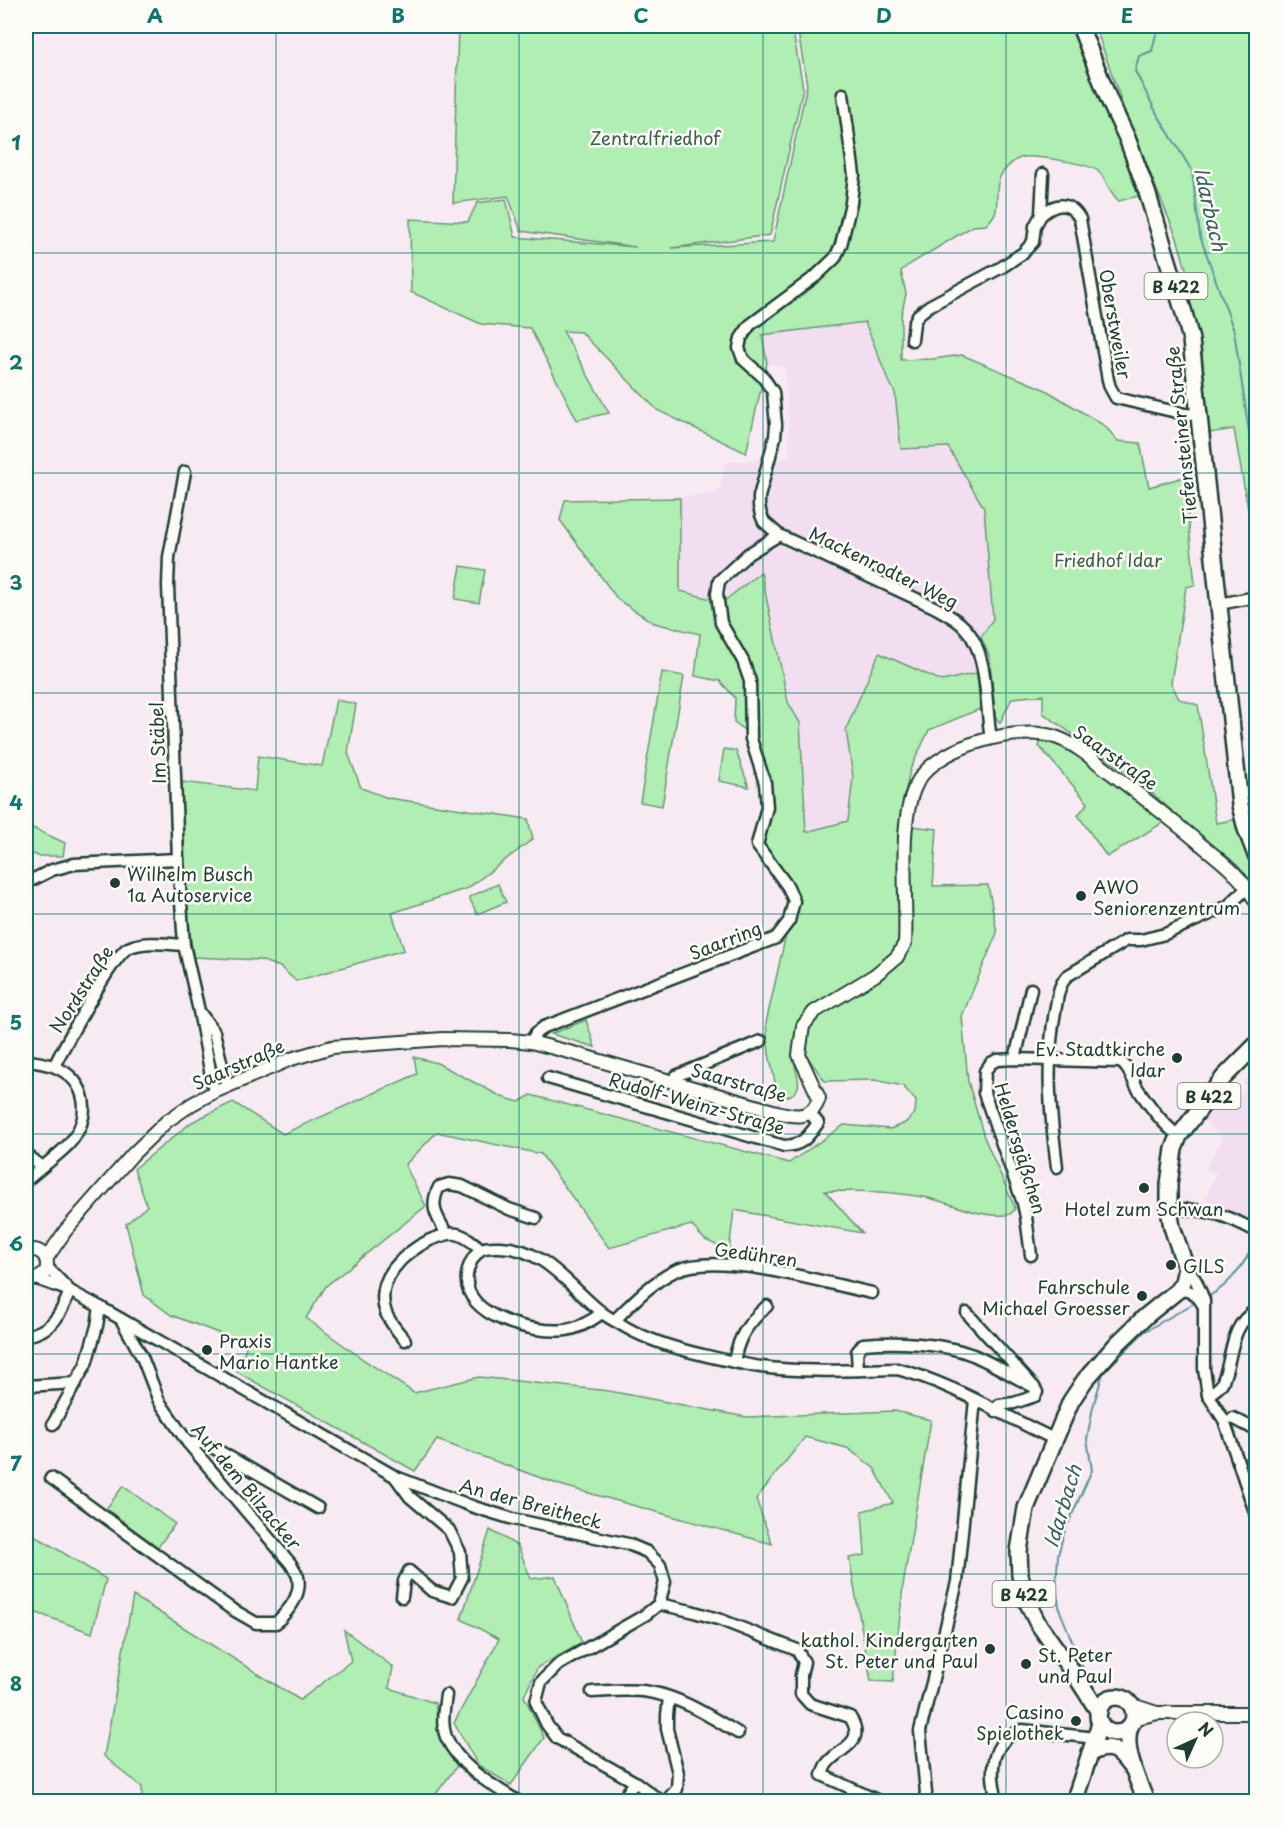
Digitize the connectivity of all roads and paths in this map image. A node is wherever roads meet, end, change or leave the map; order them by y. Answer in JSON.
{"nodes":[{"id":1,"x":1080,"y":26,"type":"edge"},
{"id":2,"x":843,"y":94,"type":"dead end"},
{"id":3,"x":1043,"y":174,"type":"dead end"},
{"id":4,"x":1041,"y":215,"type":"junction"},
{"id":5,"x":912,"y":340,"type":"dead end"},
{"id":6,"x":1199,"y":415,"type":"junction"},
{"id":7,"x":184,"y":472,"type":"dead end"},
{"id":8,"x":779,"y":535,"type":"junction"},
{"id":9,"x":1257,"y":597,"type":"edge"},
{"id":10,"x":1219,"y":604,"type":"junction"},
{"id":11,"x":991,"y":739,"type":"junction"},
{"id":12,"x":1257,"y":855,"type":"edge"},
{"id":13,"x":178,"y":859,"type":"junction"},
{"id":14,"x":26,"y":883,"type":"edge"},
{"id":15,"x":1247,"y":888,"type":"junction"},
{"id":16,"x":1257,"y":903,"type":"edge"},
{"id":17,"x":184,"y":945,"type":"junction"},
{"id":18,"x":1031,"y":989,"type":"dead end"},
{"id":19,"x":200,"y":1011,"type":"junction"},
{"id":20,"x":761,"y":1041,"type":"dead end"},
{"id":21,"x":531,"y":1042,"type":"junction"},
{"id":22,"x":1257,"y":1045,"type":"edge"},
{"id":23,"x":1015,"y":1059,"type":"junction"},
{"id":24,"x":26,"y":1060,"type":"edge"},
{"id":25,"x":1049,"y":1060,"type":"junction"},
{"id":26,"x":54,"y":1066,"type":"junction"},
{"id":27,"x":548,"y":1078,"type":"dead end"},
{"id":28,"x":673,"y":1082,"type":"junction"},
{"id":29,"x":227,"y":1086,"type":"junction"},
{"id":30,"x":214,"y":1092,"type":"junction"},
{"id":31,"x":810,"y":1113,"type":"junction"},
{"id":32,"x":1179,"y":1136,"type":"junction"},
{"id":33,"x":26,"y":1154,"type":"edge"},
{"id":34,"x":42,"y":1167,"type":"junction"},
{"id":35,"x":1057,"y":1167,"type":"dead end"},
{"id":36,"x":26,"y":1181,"type":"edge"},
{"id":37,"x":1169,"y":1209,"type":"junction"},
{"id":38,"x":537,"y":1218,"type":"dead end"},
{"id":39,"x":1254,"y":1230,"type":"dead end"},
{"id":40,"x":447,"y":1234,"type":"junction"},
{"id":41,"x":481,"y":1249,"type":"junction"},
{"id":42,"x":1031,"y":1255,"type":"dead end"},
{"id":43,"x":39,"y":1257,"type":"edge"},
{"id":44,"x":1184,"y":1259,"type":"junction"},
{"id":45,"x":29,"y":1279,"type":"edge"},
{"id":46,"x":1189,"y":1290,"type":"junction"},
{"id":47,"x":70,"y":1292,"type":"junction"},
{"id":48,"x":873,"y":1293,"type":"dead end"},
{"id":49,"x":767,"y":1306,"type":"dead end"},
{"id":50,"x":100,"y":1307,"type":"junction"},
{"id":51,"x":1257,"y":1310,"type":"edge"},
{"id":52,"x":602,"y":1313,"type":"junction"},
{"id":53,"x":967,"y":1313,"type":"dead end"},
{"id":54,"x":121,"y":1319,"type":"junction"},
{"id":55,"x":615,"y":1320,"type":"junction"},
{"id":56,"x":26,"y":1336,"type":"edge"},
{"id":57,"x":405,"y":1340,"type":"dead end"},
{"id":58,"x":734,"y":1362,"type":"junction"},
{"id":59,"x":858,"y":1370,"type":"junction"},
{"id":60,"x":76,"y":1383,"type":"junction"},
{"id":61,"x":26,"y":1386,"type":"edge"},
{"id":62,"x":1034,"y":1387,"type":"junction"},
{"id":63,"x":1209,"y":1399,"type":"junction"},
{"id":64,"x":975,"y":1400,"type":"junction"},
{"id":65,"x":996,"y":1411,"type":"junction"},
{"id":66,"x":1233,"y":1418,"type":"dead end"},
{"id":67,"x":53,"y":1424,"type":"dead end"},
{"id":68,"x":1257,"y":1430,"type":"edge"},
{"id":69,"x":1054,"y":1439,"type":"junction"},
{"id":70,"x":188,"y":1443,"type":"junction"},
{"id":71,"x":396,"y":1477,"type":"junction"},
{"id":72,"x":51,"y":1478,"type":"dead end"},
{"id":73,"x":318,"y":1508,"type":"dead end"},
{"id":74,"x":1257,"y":1515,"type":"edge"},
{"id":75,"x":402,"y":1597,"type":"dead end"},
{"id":76,"x":659,"y":1604,"type":"junction"},
{"id":77,"x":1079,"y":1681,"type":"junction"},
{"id":78,"x":592,"y":1692,"type":"dead end"},
{"id":79,"x":446,"y":1695,"type":"dead end"},
{"id":80,"x":669,"y":1698,"type":"junction"},
{"id":81,"x":1110,"y":1699,"type":"junction"},
{"id":82,"x":1129,"y":1704,"type":"junction"},
{"id":83,"x":1158,"y":1713,"type":"junction"},
{"id":84,"x":1257,"y":1713,"type":"edge"},
{"id":85,"x":1100,"y":1718,"type":"junction"},
{"id":86,"x":1131,"y":1723,"type":"junction"},
{"id":87,"x":738,"y":1733,"type":"dead end"},
{"id":88,"x":1096,"y":1738,"type":"junction"},
{"id":89,"x":1090,"y":1753,"type":"junction"},
{"id":90,"x":1136,"y":1773,"type":"junction"},
{"id":91,"x":635,"y":1782,"type":"junction"},
{"id":92,"x":519,"y":1802,"type":"edge"},
{"id":93,"x":621,"y":1802,"type":"edge"},
{"id":94,"x":663,"y":1802,"type":"edge"},
{"id":95,"x":881,"y":1802,"type":"edge"},
{"id":96,"x":923,"y":1802,"type":"edge"},
{"id":97,"x":998,"y":1802,"type":"edge"},
{"id":98,"x":1074,"y":1802,"type":"edge"},
{"id":99,"x":1146,"y":1802,"type":"edge"}],
"edges":[{"from":1,"to":6,"type":"main road","name":"Tiefensteiner Straße","number":"B 422"},
{"from":2,"to":8,"type":"street"},
{"from":3,"to":4,"type":"street"},
{"from":4,"to":5,"type":"street"},
{"from":4,"to":6,"type":"street","name":"Oberstweiler"},
{"from":6,"to":10,"type":"main road","name":"Tiefensteiner Straße","number":"B 422"},
{"from":7,"to":13,"type":"street","name":"Im Stäbel"},
{"from":8,"to":11,"type":"street","name":"Mackenrodter Weg"},
{"from":8,"to":21,"type":"street","name":"Saarring"},
{"from":9,"to":10,"type":"street"},
{"from":10,"to":12,"type":"main road","name":"Tiefensteiner Straße","number":"B 422"},
{"from":11,"to":15,"type":"street","name":"Saarstraße"},
{"from":11,"to":31,"type":"street","name":"Saarstraße"},
{"from":13,"to":14,"type":"street"},
{"from":13,"to":17,"type":"street","name":"Im Stäbel"},
{"from":15,"to":16,"type":"street","name":"Saarstraße"},
{"from":15,"to":25,"type":"street"},
{"from":17,"to":19,"type":"street","name":"Im Stäbel"},
{"from":17,"to":26,"type":"street","name":"Nordstraße"},
{"from":18,"to":23,"type":"street"},
{"from":19,"to":29,"type":"street","name":"Im Stäbel"},
{"from":19,"to":30,"type":"street","name":"Im Stäbel"},
{"from":20,"to":28,"type":"street"},
{"from":21,"to":28,"type":"street","name":"Saarstraße"},
{"from":21,"to":29,"type":"street","name":"Saarstraße"},
{"from":22,"to":32,"type":"main road","number":"B 422"},
{"from":23,"to":25,"type":"street","name":"Heldersgäßchen"},
{"from":23,"to":42,"type":"street","name":"Heldersgäßchen"},
{"from":24,"to":26,"type":"street"},
{"from":25,"to":32,"type":"street","name":"Heldersgäßchen"},
{"from":25,"to":35,"type":"street"},
{"from":26,"to":34,"type":"street"},
{"from":27,"to":31,"type":"street","name":"Rudolf-Weinz-Straße"},
{"from":28,"to":31,"type":"street","name":"Saarstraße"},
{"from":29,"to":30,"type":"street","name":"Saarstraße"},
{"from":30,"to":43,"type":"street","name":"Saarstraße"},
{"from":32,"to":37,"type":"main road","number":"B 422"},
{"from":33,"to":34,"type":"street"},
{"from":34,"to":36,"type":"street"},
{"from":37,"to":39,"type":"street"},
{"from":37,"to":44,"type":"main road","number":"B 422"},
{"from":38,"to":40,"type":"street"},
{"from":40,"to":41,"type":"street"},
{"from":40,"to":57,"type":"street"},
{"from":41,"to":52,"type":"street"},
{"from":41,"to":52,"type":"street"},
{"from":43,"to":45,"type":"street","name":"Saarstraße"},
{"from":43,"to":47,"type":"street","name":"An der Breitheck"},
{"from":44,"to":46,"type":"street"},
{"from":44,"to":46,"type":"main road","number":"B 422"},
{"from":45,"to":47,"type":"street","name":"An der Breitheck"},
{"from":46,"to":63,"type":"street"},
{"from":46,"to":69,"type":"main road","number":"B 422"},
{"from":47,"to":50,"type":"street","name":"An der Breitheck"},
{"from":47,"to":56,"type":"street"},
{"from":48,"to":55,"type":"street","name":"Gedühren"},
{"from":49,"to":58,"type":"street"},
{"from":50,"to":54,"type":"street","name":"An der Breitheck"},
{"from":50,"to":60,"type":"street"},
{"from":51,"to":63,"type":"street"},
{"from":52,"to":55,"type":"street"},
{"from":53,"to":62,"type":"street"},
{"from":54,"to":70,"type":"street","name":"Auf dem Bilzacker"},
{"from":54,"to":71,"type":"street","name":"An der Breitheck"},
{"from":55,"to":58,"type":"street"},
{"from":58,"to":59,"type":"street"},
{"from":59,"to":62,"type":"street"},
{"from":59,"to":64,"type":"street"},
{"from":60,"to":61,"type":"street"},
{"from":60,"to":67,"type":"street"},
{"from":62,"to":65,"type":"street"},
{"from":63,"to":74,"type":"street"},
{"from":64,"to":65,"type":"street"},
{"from":64,"to":96,"type":"street"},
{"from":65,"to":69,"type":"street"},
{"from":66,"to":68,"type":"street"},
{"from":69,"to":77,"type":"main road","number":"B 422"},
{"from":70,"to":72,"type":"street","name":"Auf dem Bilzacker"},
{"from":70,"to":73,"type":"street"},
{"from":71,"to":75,"type":"street"},
{"from":71,"to":76,"type":"street","name":"An der Breitheck"},
{"from":76,"to":91,"type":"street"},
{"from":76,"to":95,"type":"street"},
{"from":77,"to":81,"type":"main road","number":"B 422"},
{"from":77,"to":85,"type":"main road","number":"B 422"},
{"from":78,"to":80,"type":"street"},
{"from":79,"to":92,"type":"street"},
{"from":80,"to":87,"type":"street"},
{"from":80,"to":94,"type":"street"},
{"from":81,"to":82,"type":"main road","number":"B 422"},
{"from":81,"to":85,"type":"main road"},
{"from":82,"to":83,"type":"street"},
{"from":82,"to":86,"type":"main road"},
{"from":83,"to":84,"type":"street"},
{"from":83,"to":86,"type":"street"},
{"from":85,"to":86,"type":"main road"},
{"from":85,"to":88,"type":"main road"},
{"from":86,"to":90,"type":"main road"},
{"from":88,"to":89,"type":"main road"},
{"from":88,"to":97,"type":"street"},
{"from":89,"to":90,"type":"main road"},
{"from":89,"to":98,"type":"main road"},
{"from":90,"to":99,"type":"main road"},
{"from":91,"to":93,"type":"street"},
{"from":91,"to":94,"type":"street"}]}
